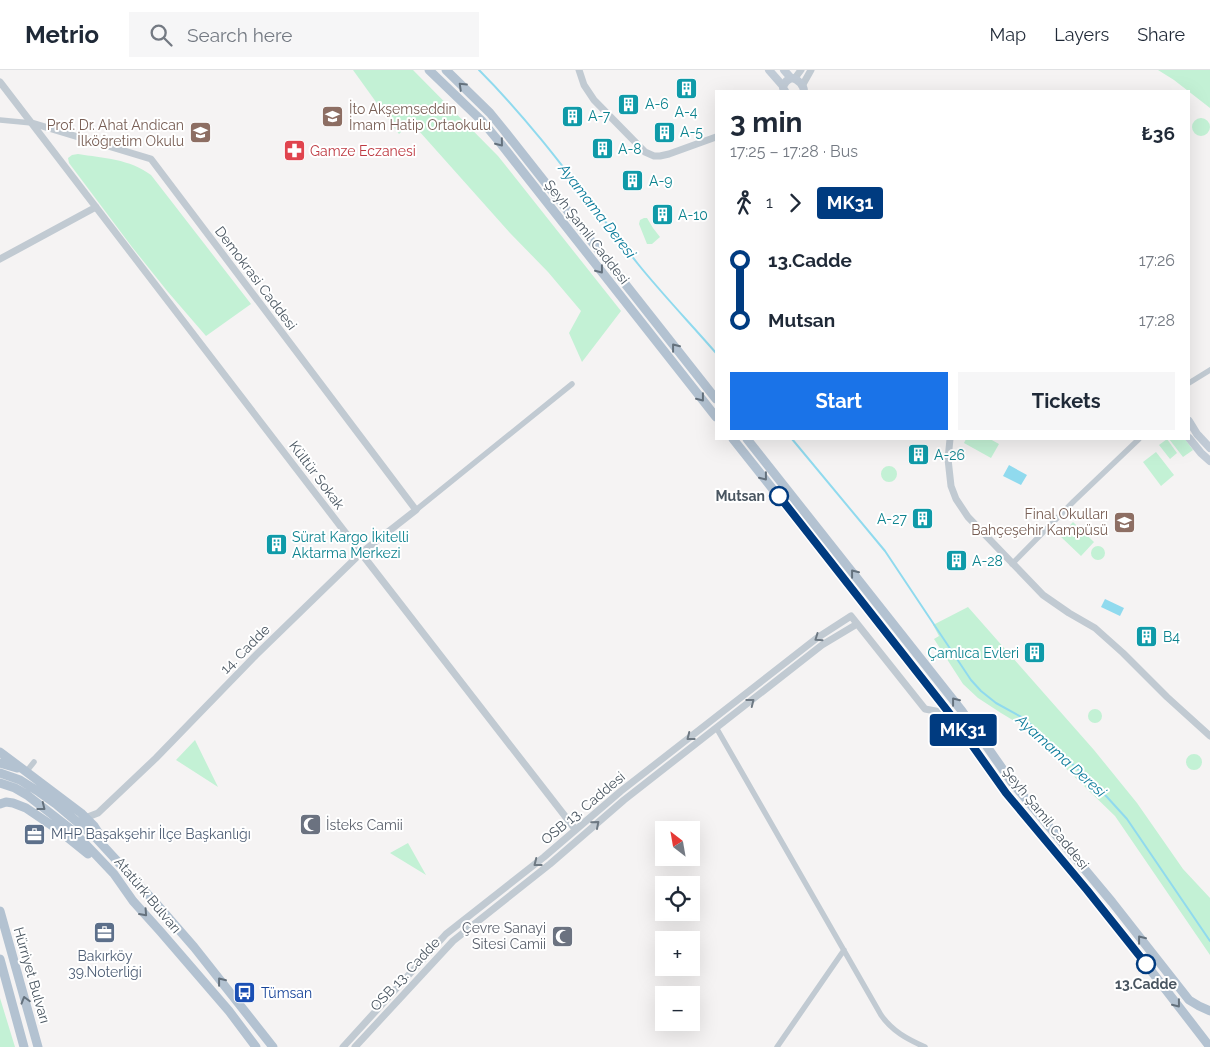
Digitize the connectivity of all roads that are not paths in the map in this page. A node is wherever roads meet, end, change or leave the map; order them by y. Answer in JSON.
{"nodes":[{"id":1,"x":429,"y":70,"type":"edge"},
{"id":2,"x":446,"y":70,"type":"edge"},
{"id":3,"x":579,"y":70,"type":"edge"},
{"id":4,"x":770,"y":70,"type":"edge"},
{"id":5,"x":784,"y":70,"type":"edge"},
{"id":6,"x":800,"y":70,"type":"edge"},
{"id":7,"x":811,"y":70,"type":"edge"},
{"id":8,"x":793,"y":78,"type":"junction"},
{"id":9,"x":0,"y":82,"type":"edge"},
{"id":10,"x":784,"y":88,"type":"edge"},
{"id":11,"x":803,"y":89,"type":"edge"},
{"id":12,"x":0,"y":120,"type":"edge"},
{"id":13,"x":32,"y":123,"type":"junction"},
{"id":14,"x":715,"y":137,"type":"edge"},
{"id":15,"x":96,"y":207,"type":"junction"},
{"id":16,"x":0,"y":259,"type":"edge"},
{"id":17,"x":1210,"y":370,"type":"edge"},
{"id":18,"x":1190,"y":382,"type":"edge"},
{"id":19,"x":572,"y":384,"type":"dead end"},
{"id":20,"x":715,"y":398,"type":"edge"},
{"id":21,"x":715,"y":416,"type":"edge"},
{"id":22,"x":1190,"y":423,"type":"edge"},
{"id":23,"x":1190,"y":439,"type":"edge"},
{"id":24,"x":734,"y":440,"type":"edge"},
{"id":25,"x":748,"y":440,"type":"edge"},
{"id":26,"x":950,"y":440,"type":"edge"},
{"id":27,"x":1138,"y":440,"type":"edge"},
{"id":28,"x":1210,"y":448,"type":"edge"},
{"id":29,"x":1210,"y":461,"type":"edge"},
{"id":30,"x":416,"y":510,"type":"junction"},
{"id":31,"x":361,"y":553,"type":"junction"},
{"id":32,"x":1012,"y":564,"type":"junction"},
{"id":33,"x":857,"y":624,"type":"junction"},
{"id":34,"x":950,"y":714,"type":"junction"},
{"id":35,"x":714,"y":718,"type":"junction"},
{"id":36,"x":717,"y":729,"type":"junction"},
{"id":37,"x":1210,"y":736,"type":"edge"},
{"id":38,"x":0,"y":752,"type":"edge"},
{"id":39,"x":34,"y":762,"type":"dead end"},
{"id":40,"x":0,"y":763,"type":"edge"},
{"id":41,"x":26,"y":772,"type":"junction"},
{"id":42,"x":0,"y":773,"type":"edge"},
{"id":43,"x":0,"y":783,"type":"edge"},
{"id":44,"x":0,"y":804,"type":"edge"},
{"id":45,"x":98,"y":813,"type":"junction"},
{"id":46,"x":86,"y":818,"type":"junction"},
{"id":47,"x":94,"y":826,"type":"junction"},
{"id":48,"x":575,"y":829,"type":"junction"},
{"id":49,"x":112,"y":855,"type":"junction"},
{"id":50,"x":114,"y":874,"type":"junction"},
{"id":51,"x":0,"y":910,"type":"edge"},
{"id":52,"x":469,"y":915,"type":"junction"},
{"id":53,"x":476,"y":921,"type":"junction"},
{"id":54,"x":460,"y":923,"type":"junction"},
{"id":55,"x":467,"y":929,"type":"junction"},
{"id":56,"x":844,"y":950,"type":"junction"},
{"id":57,"x":0,"y":959,"type":"edge"},
{"id":58,"x":1210,"y":1011,"type":"edge"},
{"id":59,"x":24,"y":1047,"type":"edge"},
{"id":60,"x":38,"y":1047,"type":"edge"},
{"id":61,"x":256,"y":1047,"type":"edge"},
{"id":62,"x":273,"y":1047,"type":"edge"},
{"id":63,"x":343,"y":1047,"type":"edge"},
{"id":64,"x":355,"y":1047,"type":"edge"},
{"id":65,"x":777,"y":1047,"type":"edge"},
{"id":66,"x":924,"y":1047,"type":"edge"},
{"id":67,"x":1210,"y":1047,"type":"edge"}],
"edges":[{"from":1,"to":21,"type":"main road","name":"Şeyh Şamil Caddesi","one_way":true},
{"from":20,"to":2,"type":"main road","name":"Şeyh Şamil Caddesi","one_way":true},
{"from":3,"to":14,"type":"street"},
{"from":4,"to":10,"type":"main road"},
{"from":5,"to":8,"type":"main road"},
{"from":6,"to":8,"type":"street"},
{"from":7,"to":11,"type":"street"},
{"from":8,"to":10,"type":"main road"},
{"from":8,"to":11,"type":"main road"},
{"from":9,"to":13,"type":"street","name":"Kültür Sokak"},
{"from":12,"to":13,"type":"street"},
{"from":13,"to":15,"type":"street","name":"Kültür Sokak"},
{"from":13,"to":30,"type":"street","name":"Demokrasi Caddesi"},
{"from":15,"to":16,"type":"street"},
{"from":15,"to":31,"type":"street","name":"Kültür Sokak"},
{"from":17,"to":18,"type":"street"},
{"from":19,"to":30,"type":"street"},
{"from":22,"to":28,"type":"main road"},
{"from":23,"to":29,"type":"main road"},
{"from":24,"to":34,"type":"main road","name":"Şeyh Şamil Caddesi","one_way":true},
{"from":58,"to":25,"type":"main road","name":"Şeyh Şamil Caddesi","one_way":true},
{"from":26,"to":32,"type":"street"},
{"from":27,"to":32,"type":"street"},
{"from":30,"to":31,"type":"street","name":"14. Cadde"},
{"from":31,"to":45,"type":"street","name":"14. Cadde"},
{"from":31,"to":48,"type":"street","name":"Kültür Sokak"},
{"from":32,"to":37,"type":"street"},
{"from":33,"to":34,"type":"street"},
{"from":33,"to":35,"type":"street","name":"OSB 13. Caddesi","one_way":true},
{"from":36,"to":33,"type":"street","name":"OSB 13. Caddesi","one_way":true},
{"from":34,"to":67,"type":"main road","name":"Şeyh Şamil Caddesi","one_way":true},
{"from":35,"to":36,"type":"street"},
{"from":35,"to":48,"type":"street","name":"OSB 13. Caddesi","one_way":true},
{"from":53,"to":36,"type":"street","name":"OSB 13. Caddesi","one_way":true},
{"from":36,"to":56,"type":"street"},
{"from":38,"to":41,"type":"main road"},
{"from":39,"to":41,"type":"street"},
{"from":40,"to":41,"type":"main road"},
{"from":41,"to":46,"type":"main road"},
{"from":42,"to":49,"type":"main road"},
{"from":43,"to":50,"type":"main road","name":"Atatürk Bulvarı","one_way":true},
{"from":44,"to":50,"type":"main road"},
{"from":45,"to":46,"type":"street"},
{"from":45,"to":47,"type":"street"},
{"from":46,"to":47,"type":"main road"},
{"from":47,"to":49,"type":"main road"},
{"from":48,"to":52,"type":"street","name":"OSB 13. Caddesi","one_way":true},
{"from":62,"to":49,"type":"main road","one_way":true},
{"from":50,"to":61,"type":"main road","name":"Atatürk Bulvarı","one_way":true},
{"from":60,"to":51,"type":"main road","name":"Hürriyet Bulvarı","one_way":true},
{"from":52,"to":53,"type":"street"},
{"from":52,"to":54,"type":"street","name":"OSB 13. Caddesi"},
{"from":53,"to":55,"type":"street","name":"OSB 13. Cadde"},
{"from":54,"to":55,"type":"street"},
{"from":54,"to":63,"type":"street","name":"OSB 13. Caddesi"},
{"from":55,"to":64,"type":"street","name":"OSB 13. Cadde"},
{"from":56,"to":65,"type":"street"},
{"from":56,"to":66,"type":"street"},
{"from":57,"to":59,"type":"main road","name":"Hürriyet Bulvarı"}]}
